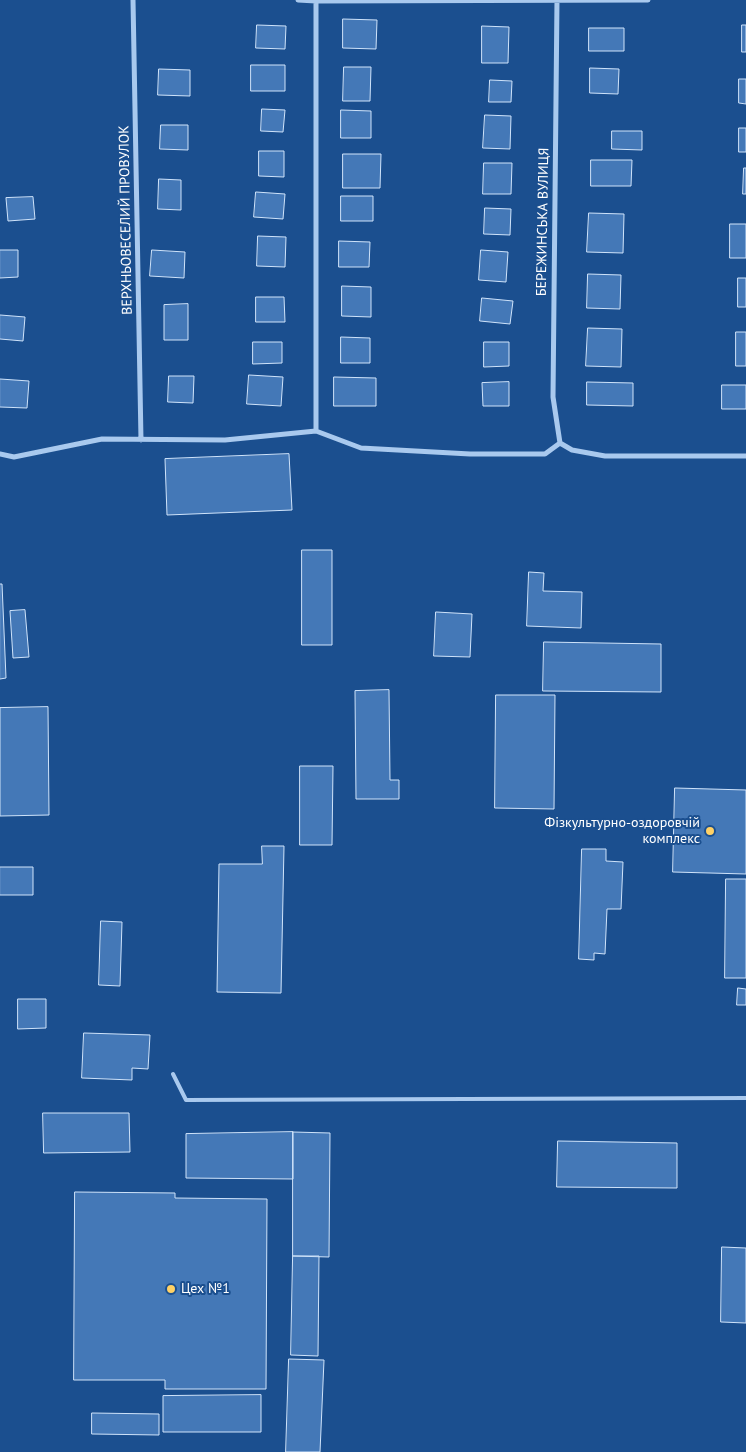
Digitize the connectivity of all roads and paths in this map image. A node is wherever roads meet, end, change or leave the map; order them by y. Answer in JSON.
{"nodes":[{"id":1,"x":133,"y":0,"type":"edge"},
{"id":2,"x":298,"y":0,"type":"edge"},
{"id":3,"x":557,"y":0,"type":"edge"},
{"id":4,"x":648,"y":0,"type":"edge"},
{"id":5,"x":316,"y":1,"type":"edge"},
{"id":6,"x":316,"y":432,"type":"junction"},
{"id":7,"x":141,"y":440,"type":"junction"},
{"id":8,"x":560,"y":443,"type":"junction"},
{"id":9,"x":0,"y":454,"type":"edge"},
{"id":10,"x":746,"y":456,"type":"edge"},
{"id":11,"x":173,"y":1074,"type":"dead end"},
{"id":12,"x":746,"y":1098,"type":"edge"}],
"edges":[{"from":1,"to":7,"type":"street","name":"ВЕРХНЬОВЕСЕЛИЙ ПРОВУЛОК"},
{"from":2,"to":5,"type":"street"},
{"from":3,"to":4,"type":"street"},
{"from":3,"to":5,"type":"street"},
{"from":3,"to":8,"type":"street","name":"БЕРЕЖИНСЬКА ВУЛИЦЯ"},
{"from":5,"to":6,"type":"street"},
{"from":6,"to":7,"type":"street"},
{"from":6,"to":8,"type":"street"},
{"from":7,"to":9,"type":"street"},
{"from":8,"to":10,"type":"street"},
{"from":11,"to":12,"type":"lane"}]}
